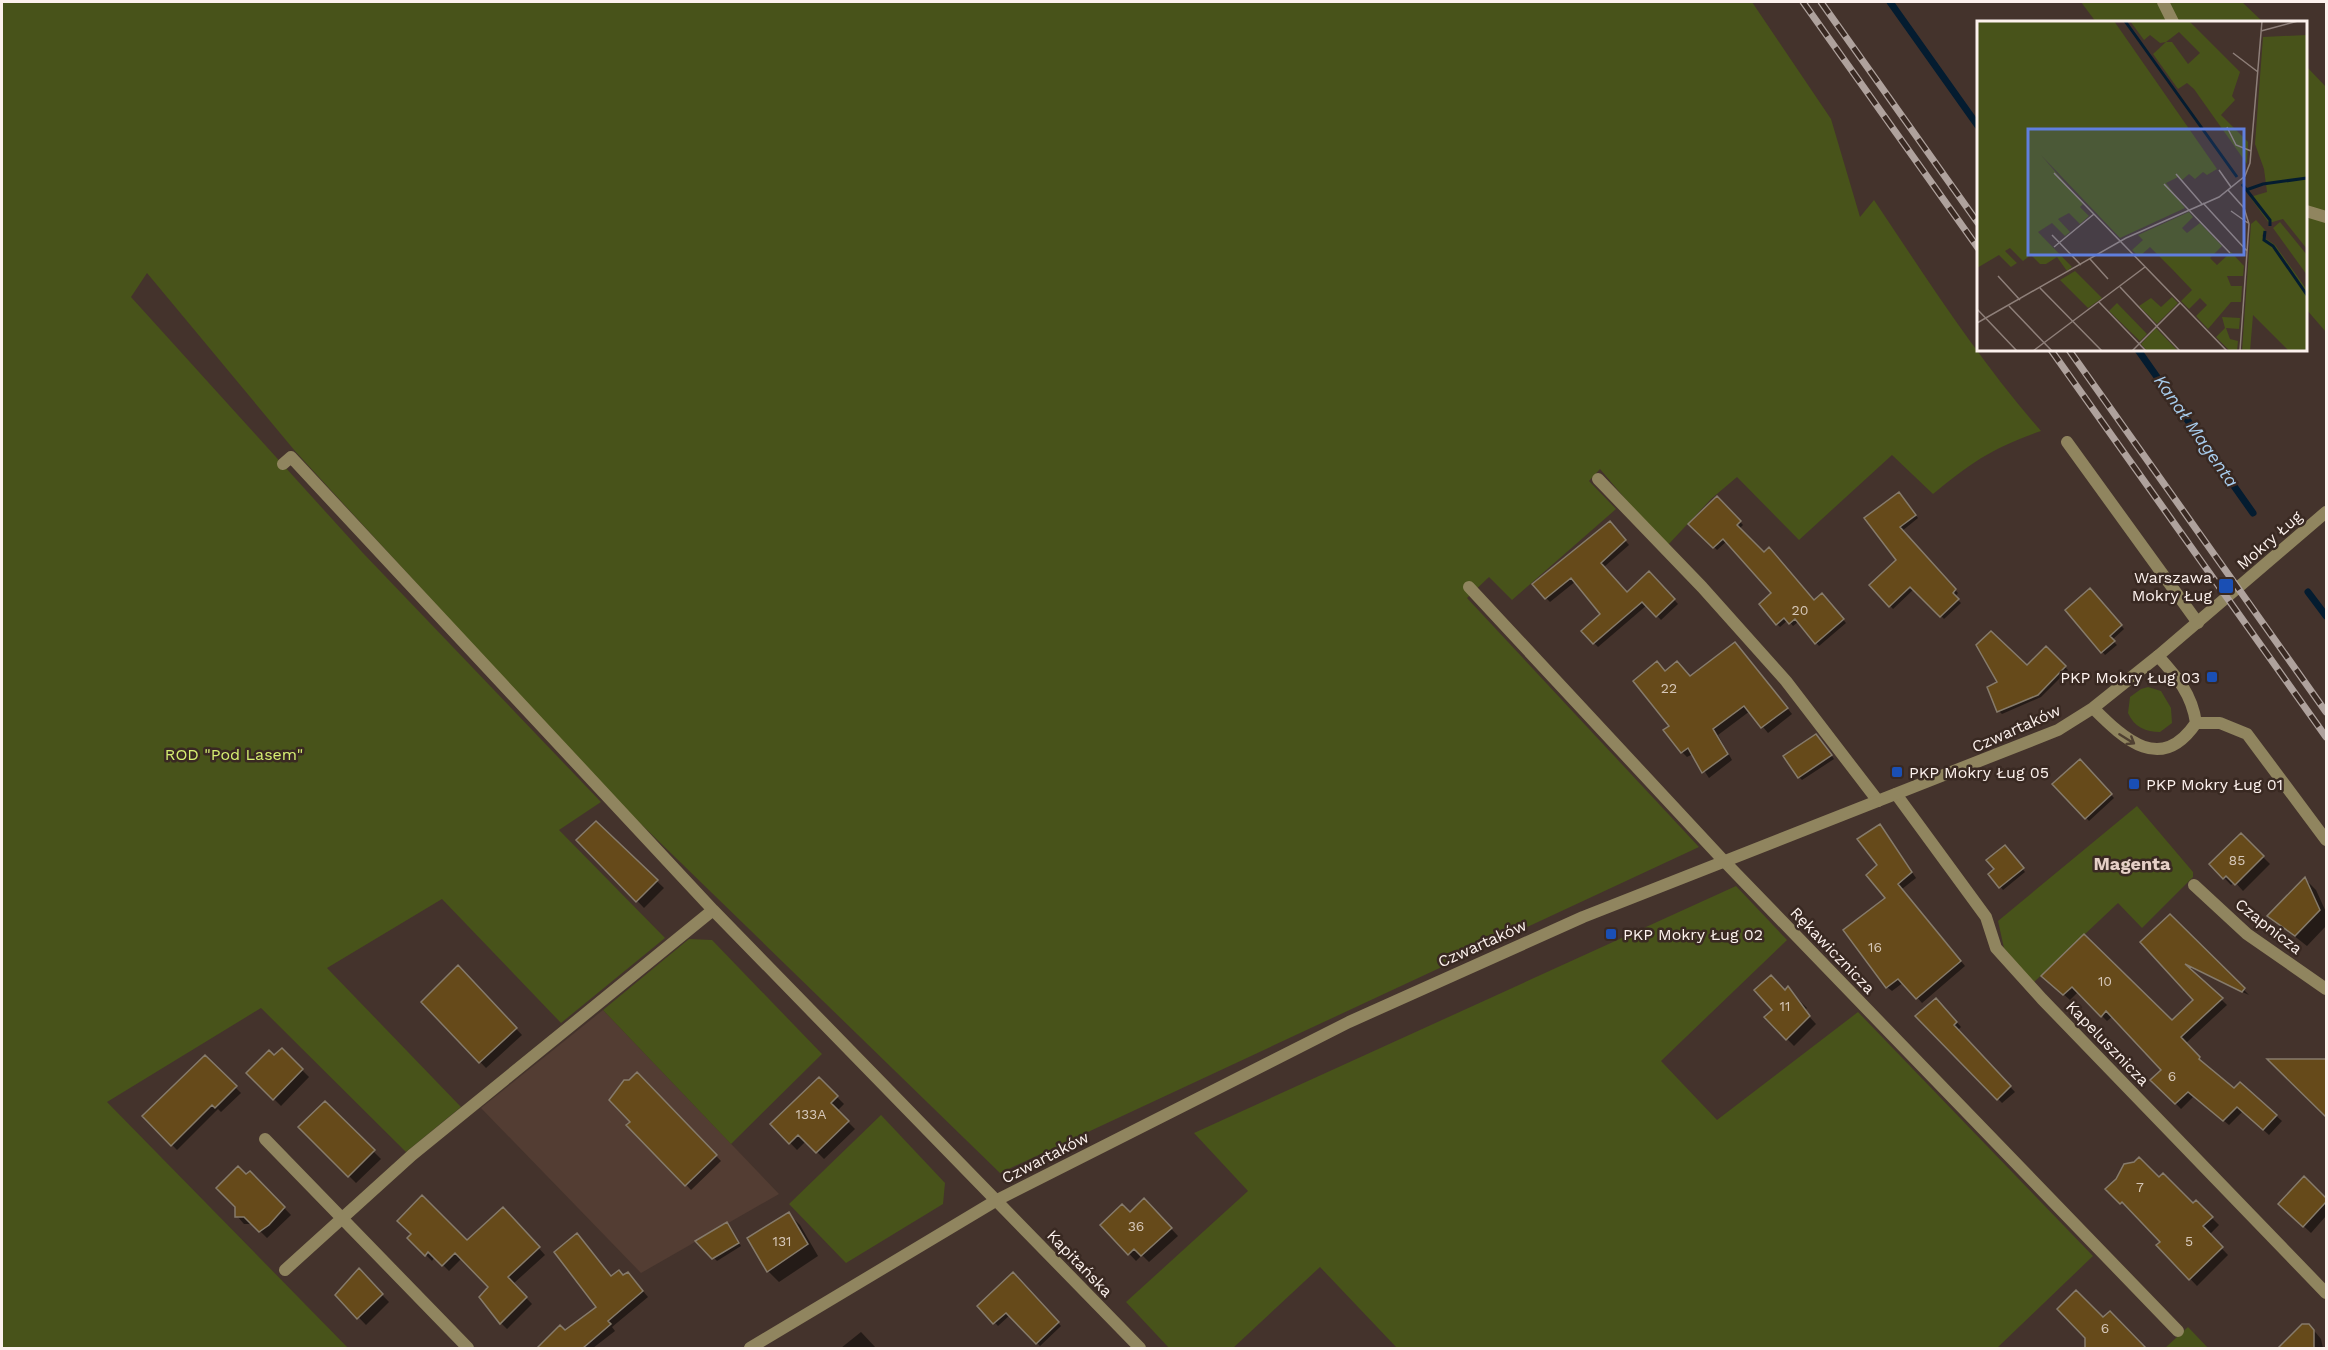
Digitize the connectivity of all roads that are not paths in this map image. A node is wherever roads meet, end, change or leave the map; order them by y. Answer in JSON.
{"nodes":[{"id":1,"x":2163,"y":2,"type":"edge"},
{"id":2,"x":2172,"y":21,"type":"edge"},
{"id":3,"x":2307,"y":211,"type":"edge"},
{"id":4,"x":2326,"y":217,"type":"edge"},
{"id":5,"x":2067,"y":442,"type":"dead end"},
{"id":6,"x":283,"y":464,"type":"dead end"},
{"id":7,"x":1598,"y":479,"type":"dead end"},
{"id":8,"x":2326,"y":513,"type":"edge"},
{"id":9,"x":1469,"y":587,"type":"dead end"},
{"id":10,"x":2234,"y":593,"type":"joint"},
{"id":11,"x":2198,"y":623,"type":"junction"},
{"id":12,"x":2158,"y":656,"type":"junction"},
{"id":13,"x":2092,"y":708,"type":"junction"},
{"id":14,"x":2196,"y":723,"type":"junction"},
{"id":15,"x":1896,"y":794,"type":"junction"},
{"id":16,"x":1878,"y":801,"type":"junction"},
{"id":17,"x":2326,"y":840,"type":"edge"},
{"id":18,"x":1723,"y":860,"type":"junction"},
{"id":19,"x":2194,"y":885,"type":"dead end"},
{"id":20,"x":713,"y":910,"type":"junction"},
{"id":21,"x":2326,"y":989,"type":"edge"},
{"id":22,"x":265,"y":1138,"type":"dead end"},
{"id":23,"x":997,"y":1200,"type":"junction"},
{"id":24,"x":340,"y":1217,"type":"junction"},
{"id":25,"x":285,"y":1270,"type":"dead end"},
{"id":26,"x":2326,"y":1293,"type":"edge"},
{"id":27,"x":2178,"y":1332,"type":"dead end"},
{"id":28,"x":468,"y":1348,"type":"edge"},
{"id":29,"x":750,"y":1348,"type":"edge"},
{"id":30,"x":1140,"y":1348,"type":"edge"}],
"edges":[{"from":1,"to":2,"type":"street"},
{"from":3,"to":4,"type":"street"},
{"from":5,"to":11,"type":"street"},
{"from":6,"to":20,"type":"street","name":"Kapitańska"},
{"from":7,"to":16,"type":"street"},
{"from":8,"to":10,"type":"street","name":"Mokry Ług"},
{"from":9,"to":18,"type":"street","name":"Rękawicznicza"},
{"from":10,"to":11,"type":"street","name":"Czwartaków"},
{"from":11,"to":12,"type":"street","name":"Czwartaków"},
{"from":12,"to":13,"type":"street","name":"Czwartaków"},
{"from":12,"to":14,"type":"street"},
{"from":13,"to":14,"type":"street","one_way":true},
{"from":13,"to":15,"type":"street","name":"Czwartaków"},
{"from":14,"to":17,"type":"street"},
{"from":15,"to":16,"type":"street","name":"Czwartaków"},
{"from":15,"to":26,"type":"street","name":"Kapelusznicza"},
{"from":16,"to":18,"type":"street","name":"Czwartaków"},
{"from":18,"to":23,"type":"street","name":"Czwartaków"},
{"from":18,"to":27,"type":"street","name":"Rękawicznicza"},
{"from":19,"to":21,"type":"street","name":"Czapnicza"},
{"from":20,"to":23,"type":"street","name":"Kapitańska"},
{"from":20,"to":24,"type":"street"},
{"from":22,"to":24,"type":"street"},
{"from":23,"to":29,"type":"street","name":"Czwartaków"},
{"from":23,"to":30,"type":"street","name":"Kapitańska"},
{"from":24,"to":25,"type":"street"},
{"from":24,"to":28,"type":"street"}]}
